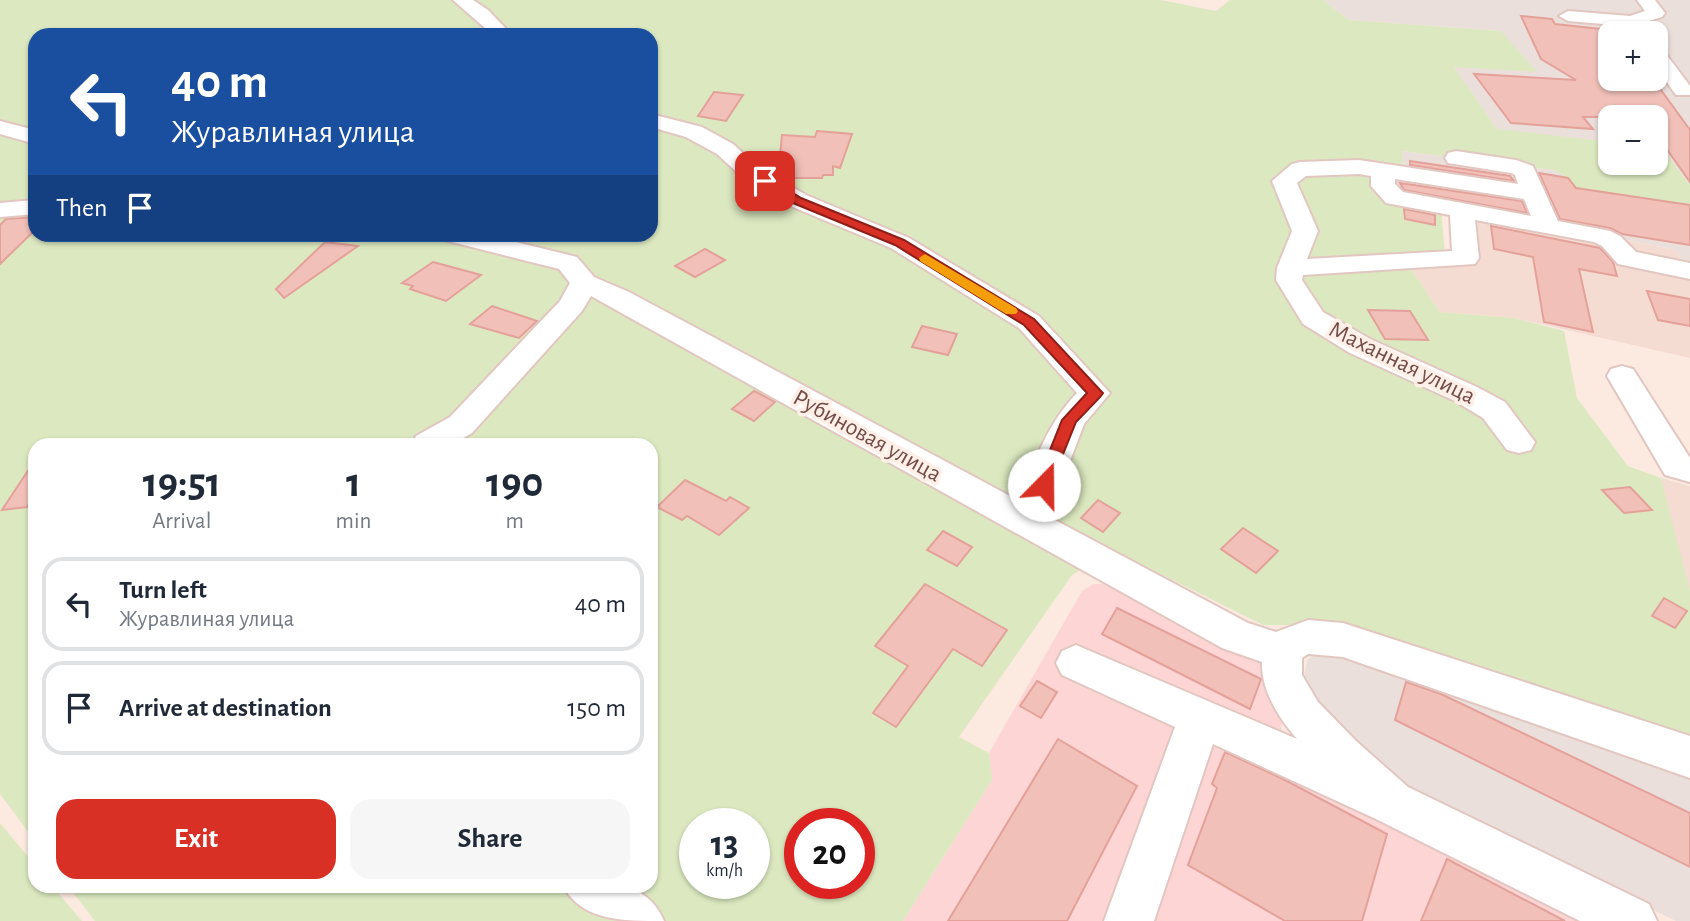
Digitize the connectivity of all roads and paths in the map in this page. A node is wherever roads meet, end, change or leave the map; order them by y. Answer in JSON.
{"nodes":[{"id":1,"x":462,"y":0,"type":"edge"},
{"id":2,"x":1646,"y":0,"type":"edge"},
{"id":3,"x":1568,"y":16,"type":"dead end"},
{"id":4,"x":1598,"y":21,"type":"edge"},
{"id":5,"x":1644,"y":21,"type":"edge"},
{"id":6,"x":496,"y":28,"type":"edge"},
{"id":7,"x":1668,"y":70,"type":"edge"},
{"id":8,"x":1683,"y":91,"type":"dead end"},
{"id":9,"x":658,"y":122,"type":"edge"},
{"id":10,"x":0,"y":127,"type":"edge"},
{"id":11,"x":28,"y":135,"type":"edge"},
{"id":12,"x":1456,"y":158,"type":"dead end"},
{"id":13,"x":1383,"y":170,"type":"junction"},
{"id":14,"x":1533,"y":193,"type":"junction"},
{"id":15,"x":28,"y":208,"type":"edge"},
{"id":16,"x":0,"y":210,"type":"edge"},
{"id":17,"x":1465,"y":212,"type":"junction"},
{"id":18,"x":1548,"y":226,"type":"junction"},
{"id":19,"x":482,"y":242,"type":"edge"},
{"id":20,"x":1290,"y":268,"type":"junction"},
{"id":21,"x":1690,"y":271,"type":"edge"},
{"id":22,"x":584,"y":283,"type":"junction"},
{"id":23,"x":1622,"y":376,"type":"dead end"},
{"id":24,"x":438,"y":438,"type":"edge"},
{"id":25,"x":1519,"y":442,"type":"dead end"},
{"id":26,"x":1690,"y":470,"type":"edge"},
{"id":27,"x":1036,"y":528,"type":"junction"},
{"id":28,"x":1283,"y":652,"type":"junction"},
{"id":29,"x":1076,"y":663,"type":"dead end"},
{"id":30,"x":1199,"y":716,"type":"junction"},
{"id":31,"x":1690,"y":757,"type":"edge"},
{"id":32,"x":1392,"y":803,"type":"junction"},
{"id":33,"x":597,"y":893,"type":"edge"},
{"id":34,"x":639,"y":921,"type":"edge"},
{"id":35,"x":1129,"y":921,"type":"edge"},
{"id":36,"x":1632,"y":921,"type":"edge"}],
"edges":[{"from":1,"to":6,"type":"street"},
{"from":2,"to":5,"type":"street"},
{"from":3,"to":4,"type":"street"},
{"from":7,"to":8,"type":"street"},
{"from":9,"to":27,"type":"street"},
{"from":10,"to":11,"type":"street"},
{"from":12,"to":14,"type":"street"},
{"from":13,"to":14,"type":"street"},
{"from":13,"to":17,"type":"street"},
{"from":13,"to":20,"type":"street"},
{"from":14,"to":18,"type":"street"},
{"from":15,"to":16,"type":"street"},
{"from":17,"to":18,"type":"street"},
{"from":17,"to":20,"type":"street"},
{"from":18,"to":21,"type":"street"},
{"from":19,"to":22,"type":"street","name":"Рубиновая улица"},
{"from":20,"to":25,"type":"street","name":"Маханная улица"},
{"from":22,"to":24,"type":"street"},
{"from":22,"to":27,"type":"street","name":"Рубиновая улица"},
{"from":23,"to":26,"type":"lane"},
{"from":27,"to":28,"type":"street","name":"Рубиновая улица"},
{"from":28,"to":31,"type":"street"},
{"from":28,"to":32,"type":"street"},
{"from":29,"to":30,"type":"street"},
{"from":30,"to":32,"type":"street"},
{"from":30,"to":35,"type":"street"},
{"from":32,"to":36,"type":"street"},
{"from":33,"to":34,"type":"street"}]}
